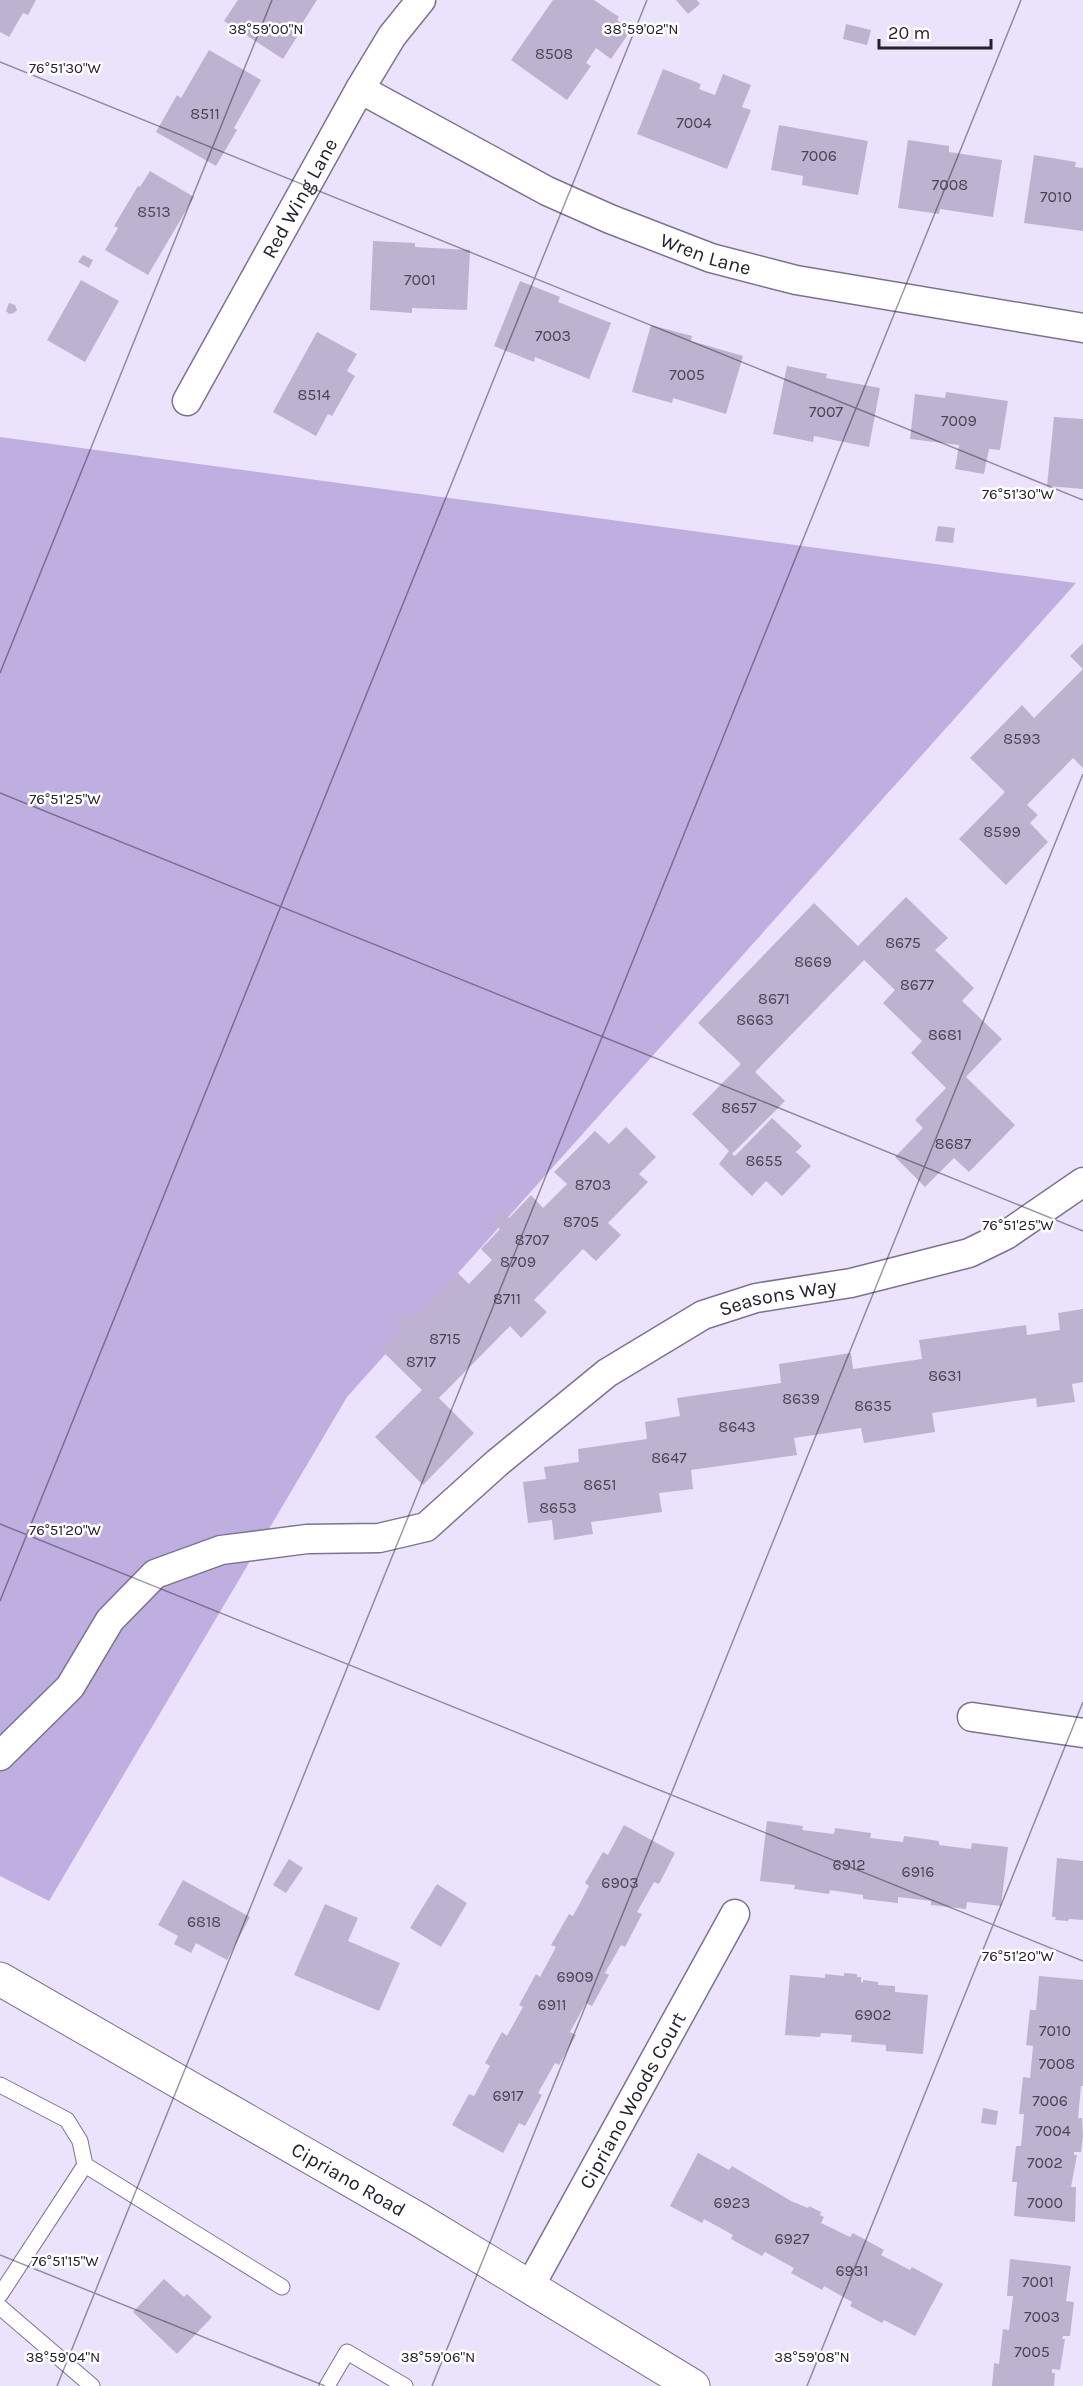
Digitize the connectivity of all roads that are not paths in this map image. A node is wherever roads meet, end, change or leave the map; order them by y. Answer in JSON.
{"nodes":[{"id":1,"x":421,"y":0,"type":"edge"},
{"id":2,"x":360,"y":89,"type":"junction"},
{"id":3,"x":1083,"y":328,"type":"edge"},
{"id":4,"x":187,"y":401,"type":"dead end"},
{"id":5,"x":1083,"y":1182,"type":"edge"},
{"id":6,"x":972,"y":1717,"type":"dead end"},
{"id":7,"x":1083,"y":1733,"type":"edge"},
{"id":8,"x":0,"y":1756,"type":"edge"},
{"id":9,"x":735,"y":1914,"type":"dead end"},
{"id":10,"x":0,"y":1978,"type":"edge"},
{"id":11,"x":0,"y":2085,"type":"edge"},
{"id":12,"x":85,"y":2165,"type":"junction"},
{"id":13,"x":530,"y":2286,"type":"junction"},
{"id":14,"x":282,"y":2287,"type":"dead end"},
{"id":15,"x":0,"y":2295,"type":"edge"},
{"id":16,"x":0,"y":2307,"type":"edge"},
{"id":17,"x":93,"y":2386,"type":"edge"},
{"id":18,"x":327,"y":2386,"type":"edge"},
{"id":19,"x":405,"y":2386,"type":"edge"},
{"id":20,"x":693,"y":2386,"type":"edge"}],
"edges":[{"from":1,"to":2,"type":"street","name":"Red Wing Lane"},
{"from":2,"to":3,"type":"street","name":"Wren Lane"},
{"from":2,"to":4,"type":"street","name":"Red Wing Lane"},
{"from":5,"to":8,"type":"street","name":"Seasons Way"},
{"from":6,"to":7,"type":"street"},
{"from":9,"to":13,"type":"street","name":"Cipriano Woods Court"},
{"from":10,"to":13,"type":"street","name":"Cipriano Road"},
{"from":11,"to":12,"type":"lane"},
{"from":12,"to":14,"type":"lane"},
{"from":12,"to":15,"type":"lane"},
{"from":13,"to":20,"type":"street","name":"Cipriano Road"},
{"from":16,"to":17,"type":"lane"},
{"from":18,"to":19,"type":"lane"}]}
